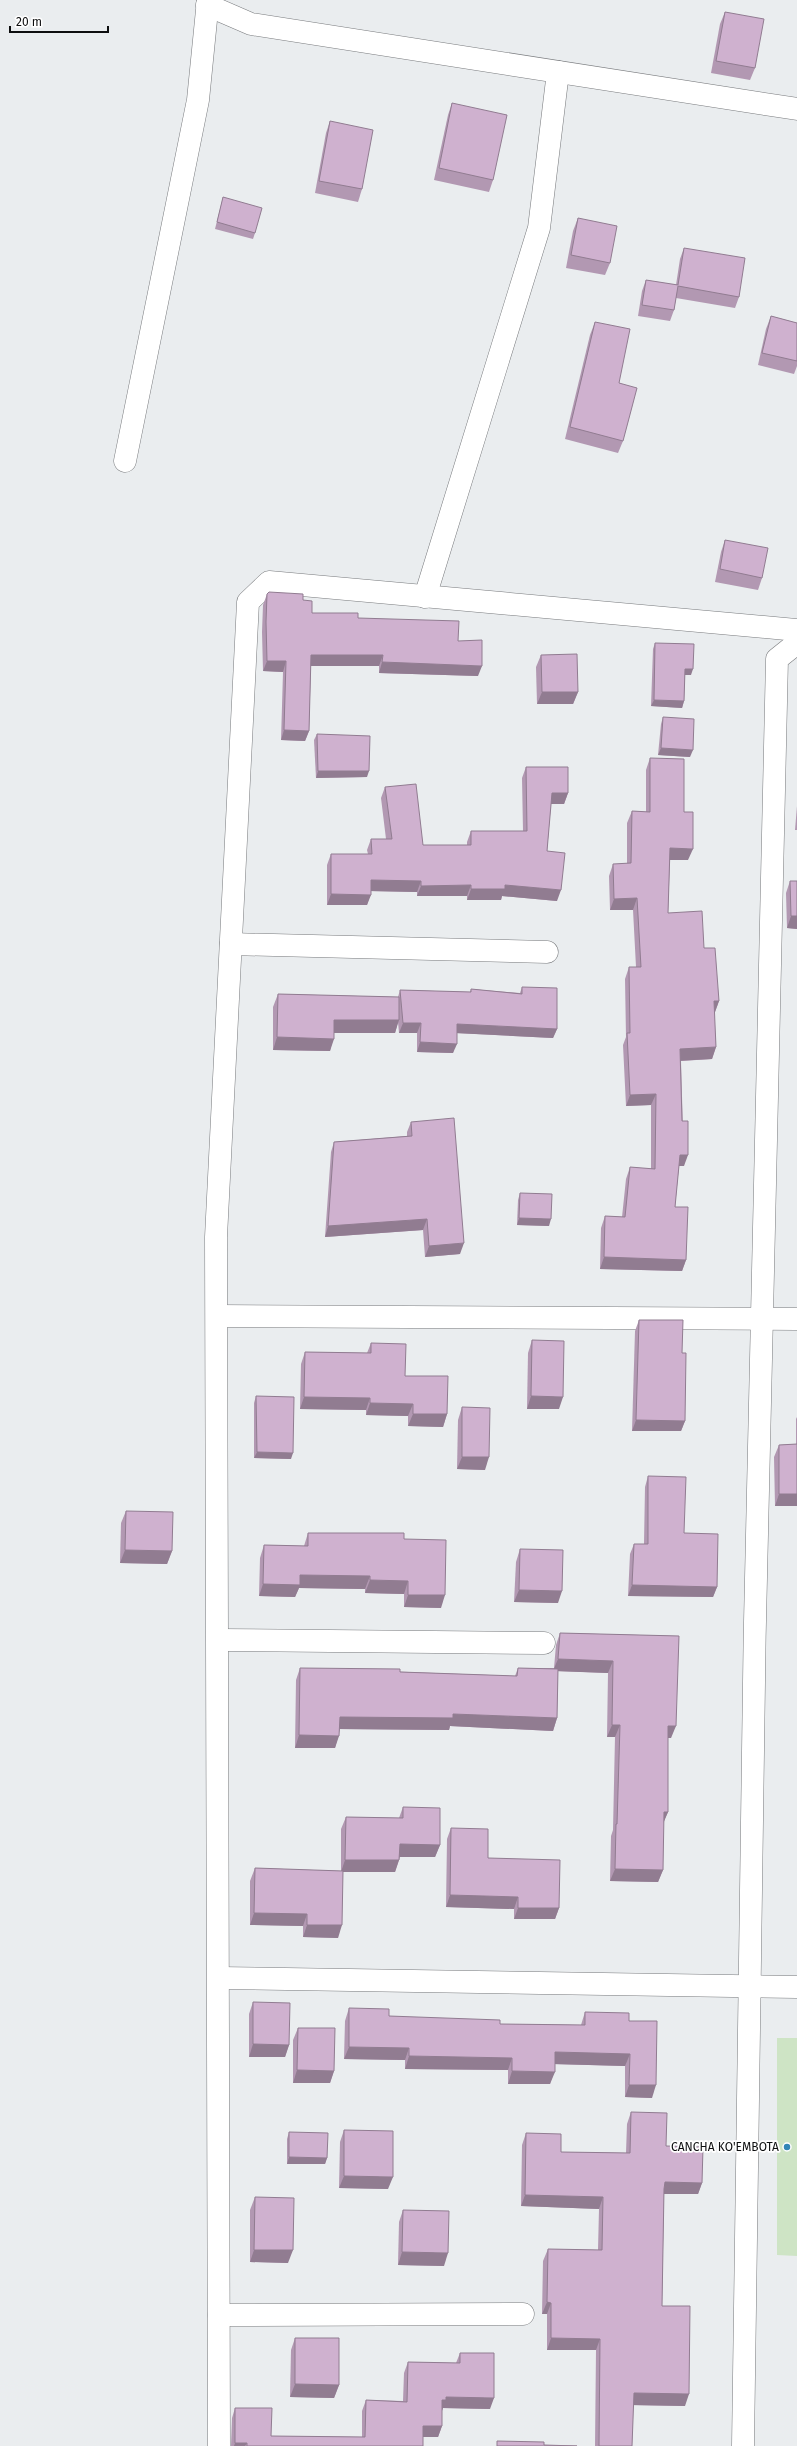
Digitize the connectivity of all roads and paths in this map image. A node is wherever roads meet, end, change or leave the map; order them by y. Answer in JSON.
{"nodes":[{"id":1,"x":207,"y":2,"type":"edge"},
{"id":2,"x":558,"y":72,"type":"junction"},
{"id":3,"x":797,"y":109,"type":"edge"},
{"id":4,"x":124,"y":461,"type":"dead end"},
{"id":5,"x":425,"y":597,"type":"junction"},
{"id":6,"x":797,"y":630,"type":"edge"},
{"id":7,"x":797,"y":643,"type":"edge"},
{"id":8,"x":231,"y":944,"type":"junction"},
{"id":9,"x":547,"y":952,"type":"dead end"},
{"id":10,"x":217,"y":1316,"type":"junction"},
{"id":11,"x":760,"y":1318,"type":"junction"},
{"id":12,"x":797,"y":1319,"type":"edge"},
{"id":13,"x":218,"y":1640,"type":"junction"},
{"id":14,"x":544,"y":1643,"type":"dead end"},
{"id":15,"x":219,"y":1978,"type":"junction"},
{"id":16,"x":797,"y":1987,"type":"edge"},
{"id":17,"x":748,"y":1988,"type":"junction"},
{"id":18,"x":523,"y":2314,"type":"dead end"},
{"id":19,"x":219,"y":2315,"type":"junction"},
{"id":20,"x":219,"y":2446,"type":"edge"},
{"id":21,"x":743,"y":2446,"type":"edge"}],
"edges":[{"from":1,"to":2,"type":"street"},
{"from":1,"to":4,"type":"street"},
{"from":2,"to":3,"type":"street"},
{"from":2,"to":5,"type":"street"},
{"from":5,"to":6,"type":"street"},
{"from":5,"to":8,"type":"street"},
{"from":7,"to":11,"type":"street"},
{"from":8,"to":9,"type":"street"},
{"from":8,"to":10,"type":"street"},
{"from":10,"to":11,"type":"street"},
{"from":10,"to":13,"type":"street"},
{"from":11,"to":12,"type":"street"},
{"from":11,"to":17,"type":"street"},
{"from":13,"to":14,"type":"street"},
{"from":13,"to":15,"type":"street"},
{"from":15,"to":17,"type":"street"},
{"from":15,"to":19,"type":"street"},
{"from":16,"to":17,"type":"street"},
{"from":17,"to":21,"type":"street"},
{"from":18,"to":19,"type":"street"},
{"from":19,"to":20,"type":"street"}]}
